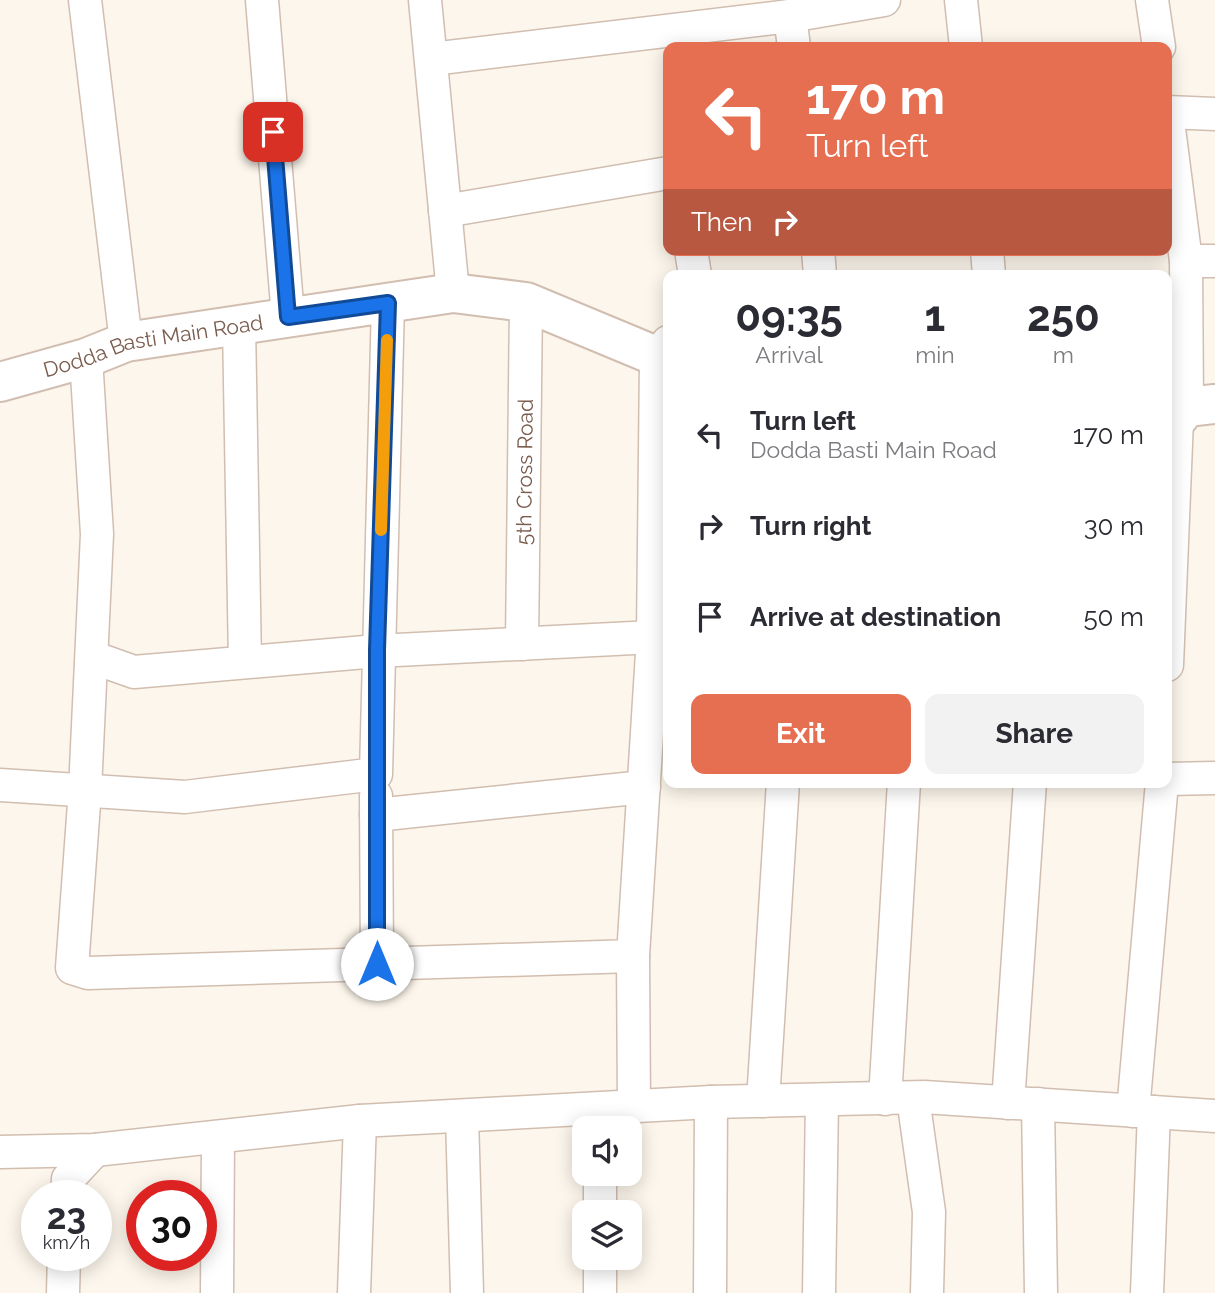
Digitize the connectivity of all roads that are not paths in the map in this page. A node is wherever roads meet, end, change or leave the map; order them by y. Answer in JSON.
{"nodes":[{"id":1,"x":85,"y":0,"type":"edge"},
{"id":2,"x":262,"y":0,"type":"edge"},
{"id":3,"x":425,"y":0,"type":"edge"},
{"id":4,"x":884,"y":0,"type":"edge"},
{"id":5,"x":961,"y":0,"type":"edge"},
{"id":6,"x":1152,"y":0,"type":"edge"},
{"id":7,"x":790,"y":16,"type":"junction"},
{"id":8,"x":793,"y":42,"type":"edge"},
{"id":9,"x":965,"y":42,"type":"edge"},
{"id":10,"x":1158,"y":42,"type":"edge"},
{"id":11,"x":432,"y":59,"type":"junction"},
{"id":12,"x":1172,"y":113,"type":"edge"},
{"id":13,"x":1215,"y":114,"type":"edge"},
{"id":14,"x":1172,"y":135,"type":"edge"},
{"id":15,"x":663,"y":174,"type":"edge"},
{"id":16,"x":445,"y":211,"type":"junction"},
{"id":17,"x":1200,"y":261,"type":"edge"},
{"id":18,"x":453,"y":293,"type":"junction"},
{"id":19,"x":526,"y":302,"type":"junction"},
{"id":20,"x":388,"y":303,"type":"junction"},
{"id":21,"x":288,"y":317,"type":"junction"},
{"id":22,"x":239,"y":325,"type":"junction"},
{"id":23,"x":126,"y":342,"type":"junction"},
{"id":24,"x":663,"y":354,"type":"edge"},
{"id":25,"x":86,"y":358,"type":"junction"},
{"id":26,"x":663,"y":380,"type":"edge"},
{"id":27,"x":0,"y":382,"type":"edge"},
{"id":28,"x":1187,"y":412,"type":"edge"},
{"id":29,"x":1172,"y":602,"type":"edge"},
{"id":30,"x":653,"y":637,"type":"junction"},
{"id":31,"x":522,"y":644,"type":"junction"},
{"id":32,"x":377,"y":650,"type":"junction"},
{"id":33,"x":92,"y":657,"type":"junction"},
{"id":34,"x":245,"y":662,"type":"junction"},
{"id":35,"x":376,"y":774,"type":"junction"},
{"id":36,"x":1215,"y":778,"type":"edge"},
{"id":37,"x":1172,"y":779,"type":"edge"},
{"id":38,"x":0,"y":785,"type":"edge"},
{"id":39,"x":644,"y":787,"type":"junction"},
{"id":40,"x":783,"y":788,"type":"edge"},
{"id":41,"x":904,"y":788,"type":"edge"},
{"id":42,"x":1030,"y":788,"type":"edge"},
{"id":43,"x":1162,"y":788,"type":"edge"},
{"id":44,"x":85,"y":790,"type":"junction"},
{"id":45,"x":376,"y":815,"type":"junction"},
{"id":46,"x":634,"y":956,"type":"junction"},
{"id":47,"x":377,"y":964,"type":"junction"},
{"id":48,"x":899,"y":1098,"type":"junction"},
{"id":49,"x":822,"y":1100,"type":"junction"},
{"id":50,"x":763,"y":1101,"type":"junction"},
{"id":51,"x":711,"y":1102,"type":"junction"},
{"id":52,"x":1023,"y":1104,"type":"junction"},
{"id":53,"x":634,"y":1107,"type":"junction"},
{"id":54,"x":1143,"y":1111,"type":"junction"},
{"id":55,"x":462,"y":1116,"type":"junction"},
{"id":56,"x":608,"y":1116,"type":"edge"},
{"id":57,"x":1215,"y":1116,"type":"edge"},
{"id":58,"x":572,"y":1118,"type":"edge"},
{"id":59,"x":360,"y":1121,"type":"junction"},
{"id":60,"x":218,"y":1137,"type":"junction"},
{"id":61,"x":95,"y":1150,"type":"junction"},
{"id":62,"x":0,"y":1152,"type":"edge"},
{"id":63,"x":68,"y":1180,"type":"edge"},
{"id":64,"x":600,"y":1270,"type":"edge"},
{"id":65,"x":63,"y":1271,"type":"edge"},
{"id":66,"x":62,"y":1293,"type":"edge"},
{"id":67,"x":217,"y":1293,"type":"edge"},
{"id":68,"x":354,"y":1293,"type":"edge"},
{"id":69,"x":467,"y":1293,"type":"edge"},
{"id":70,"x":600,"y":1293,"type":"edge"},
{"id":71,"x":710,"y":1293,"type":"edge"},
{"id":72,"x":819,"y":1293,"type":"edge"},
{"id":73,"x":927,"y":1293,"type":"edge"},
{"id":74,"x":1041,"y":1293,"type":"edge"},
{"id":75,"x":1147,"y":1293,"type":"edge"}],
"edges":[{"from":1,"to":23,"type":"street"},
{"from":2,"to":21,"type":"street"},
{"from":3,"to":11,"type":"street"},
{"from":4,"to":7,"type":"street"},
{"from":5,"to":9,"type":"street"},
{"from":6,"to":10,"type":"street"},
{"from":7,"to":8,"type":"street"},
{"from":7,"to":11,"type":"street"},
{"from":11,"to":16,"type":"street"},
{"from":12,"to":13,"type":"street"},
{"from":14,"to":17,"type":"street"},
{"from":15,"to":16,"type":"street"},
{"from":16,"to":18,"type":"street"},
{"from":17,"to":28,"type":"street"},
{"from":18,"to":19,"type":"street","name":"Dodda Basti Main Road"},
{"from":18,"to":20,"type":"street","name":"Dodda Basti Main Road"},
{"from":19,"to":24,"type":"street","name":"Dodda Basti Main Road"},
{"from":19,"to":31,"type":"street","name":"5th Cross Road"},
{"from":20,"to":21,"type":"street","name":"Dodda Basti Main Road"},
{"from":20,"to":32,"type":"street"},
{"from":21,"to":22,"type":"street","name":"Dodda Basti Main Road"},
{"from":22,"to":23,"type":"street","name":"Dodda Basti Main Road"},
{"from":22,"to":34,"type":"street"},
{"from":23,"to":25,"type":"street","name":"Dodda Basti Main Road"},
{"from":25,"to":27,"type":"street","name":"Dodda Basti Main Road"},
{"from":25,"to":33,"type":"street"},
{"from":26,"to":30,"type":"street"},
{"from":28,"to":29,"type":"street"},
{"from":30,"to":31,"type":"street"},
{"from":30,"to":39,"type":"street"},
{"from":31,"to":32,"type":"street"},
{"from":32,"to":34,"type":"street"},
{"from":32,"to":35,"type":"street"},
{"from":33,"to":34,"type":"street"},
{"from":33,"to":44,"type":"street"},
{"from":35,"to":44,"type":"street"},
{"from":35,"to":45,"type":"street"},
{"from":36,"to":37,"type":"street"},
{"from":38,"to":44,"type":"street"},
{"from":39,"to":45,"type":"street"},
{"from":39,"to":46,"type":"street"},
{"from":40,"to":50,"type":"street"},
{"from":41,"to":48,"type":"street"},
{"from":42,"to":52,"type":"street"},
{"from":43,"to":54,"type":"street"},
{"from":44,"to":47,"type":"street"},
{"from":45,"to":47,"type":"street"},
{"from":46,"to":47,"type":"street"},
{"from":46,"to":53,"type":"street"},
{"from":48,"to":49,"type":"street"},
{"from":48,"to":52,"type":"street"},
{"from":48,"to":73,"type":"street"},
{"from":49,"to":50,"type":"street"},
{"from":49,"to":72,"type":"street"},
{"from":50,"to":51,"type":"street"},
{"from":51,"to":53,"type":"street"},
{"from":51,"to":71,"type":"street"},
{"from":52,"to":54,"type":"street"},
{"from":52,"to":74,"type":"street"},
{"from":53,"to":56,"type":"street"},
{"from":54,"to":57,"type":"street"},
{"from":54,"to":75,"type":"street"},
{"from":55,"to":58,"type":"street"},
{"from":55,"to":59,"type":"street"},
{"from":55,"to":69,"type":"street"},
{"from":59,"to":60,"type":"street"},
{"from":59,"to":68,"type":"street"},
{"from":60,"to":61,"type":"street"},
{"from":60,"to":67,"type":"street"},
{"from":61,"to":62,"type":"street"},
{"from":61,"to":63,"type":"street"},
{"from":64,"to":70,"type":"street"},
{"from":65,"to":66,"type":"street"}]}
